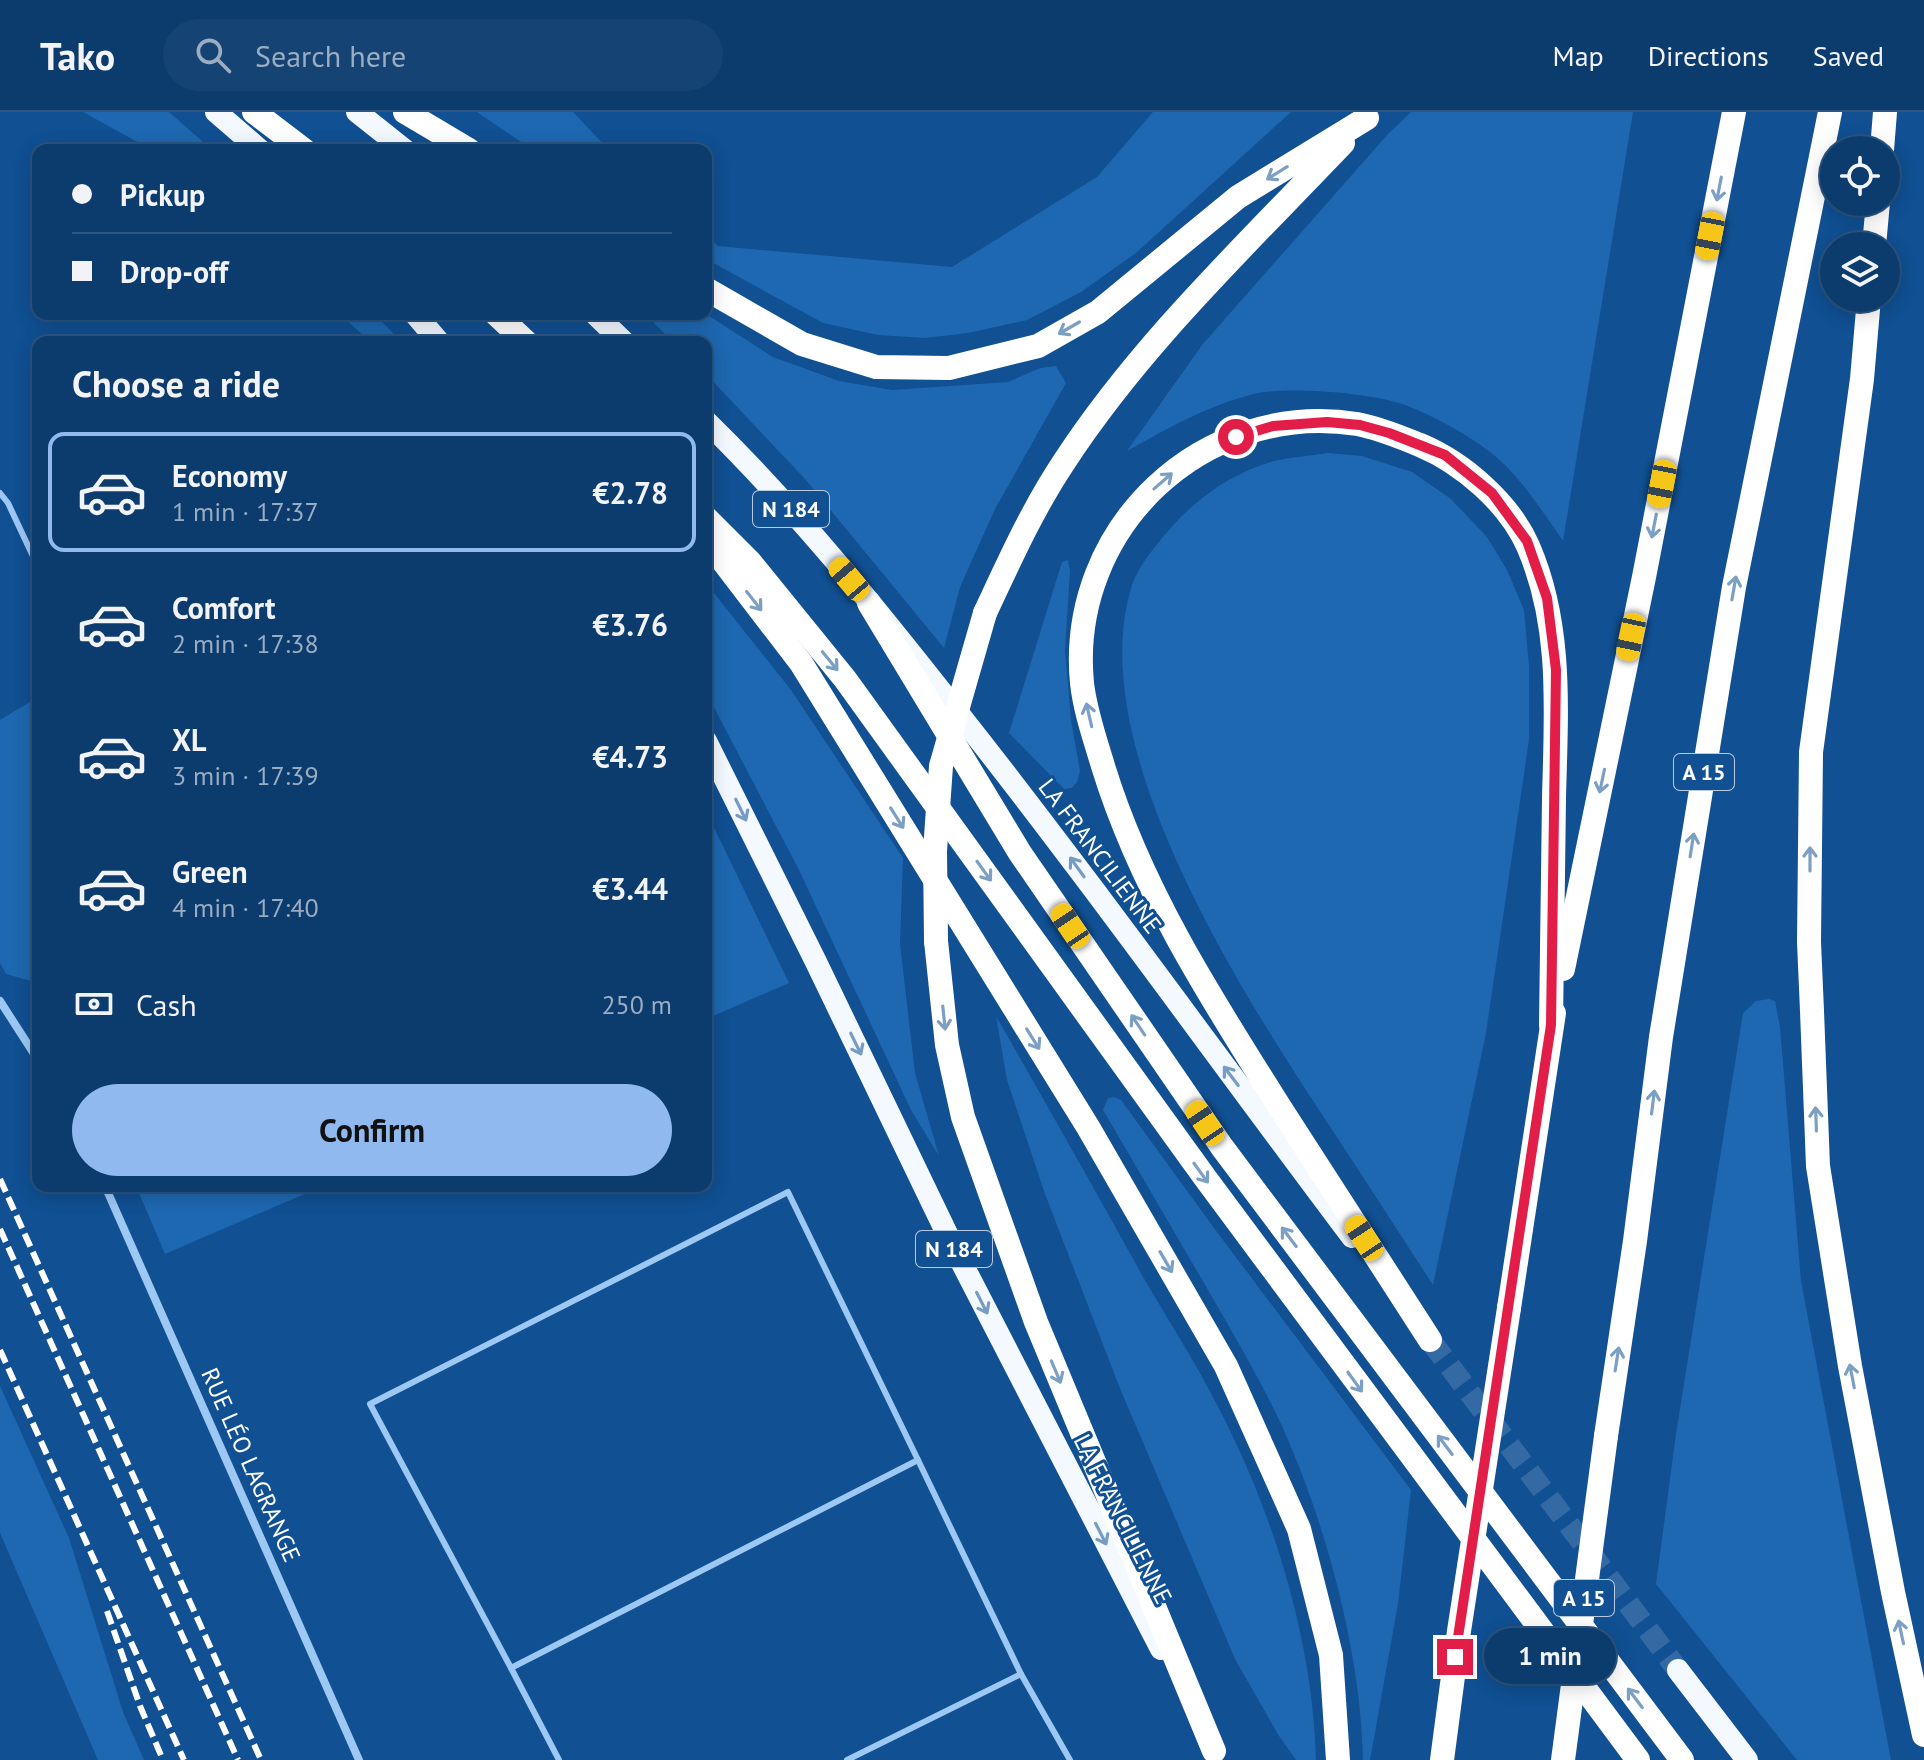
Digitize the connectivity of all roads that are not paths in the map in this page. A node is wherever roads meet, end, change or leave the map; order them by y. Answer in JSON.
{"nodes":[{"id":1,"x":216,"y":112,"type":"edge"},
{"id":2,"x":254,"y":112,"type":"edge"},
{"id":3,"x":357,"y":112,"type":"edge"},
{"id":4,"x":405,"y":112,"type":"edge"},
{"id":5,"x":1734,"y":112,"type":"edge"},
{"id":6,"x":1830,"y":112,"type":"edge"},
{"id":7,"x":1885,"y":112,"type":"edge"},
{"id":8,"x":1370,"y":115,"type":"edge"},
{"id":9,"x":1883,"y":136,"type":"edge"},
{"id":10,"x":253,"y":144,"type":"edge"},
{"id":11,"x":296,"y":144,"type":"edge"},
{"id":12,"x":397,"y":144,"type":"edge"},
{"id":13,"x":459,"y":144,"type":"edge"},
{"id":14,"x":712,"y":292,"type":"edge"},
{"id":15,"x":1868,"y":312,"type":"edge"},
{"id":16,"x":420,"y":320,"type":"edge"},
{"id":17,"x":502,"y":320,"type":"edge"},
{"id":18,"x":601,"y":320,"type":"edge"},
{"id":19,"x":434,"y":336,"type":"edge"},
{"id":20,"x":520,"y":336,"type":"edge"},
{"id":21,"x":618,"y":336,"type":"edge"},
{"id":22,"x":712,"y":427,"type":"edge"},
{"id":23,"x":0,"y":493,"type":"edge"},
{"id":24,"x":712,"y":524,"type":"edge"},
{"id":25,"x":712,"y":547,"type":"edge"},
{"id":26,"x":32,"y":554,"type":"edge"},
{"id":27,"x":869,"y":603,"type":"junction"},
{"id":28,"x":712,"y":753,"type":"edge"},
{"id":29,"x":0,"y":1001,"type":"edge"},
{"id":30,"x":1551,"y":1025,"type":"junction"},
{"id":31,"x":32,"y":1043,"type":"edge"},
{"id":32,"x":27,"y":1044,"type":"junction"},
{"id":33,"x":32,"y":1051,"type":"edge"},
{"id":34,"x":108,"y":1192,"type":"edge"},
{"id":35,"x":1430,"y":1340,"type":"joint"},
{"id":36,"x":918,"y":1460,"type":"junction"},
{"id":37,"x":511,"y":1668,"type":"junction"},
{"id":38,"x":1678,"y":1670,"type":"tunnel mouth"},
{"id":39,"x":1021,"y":1674,"type":"junction"},
{"id":40,"x":1924,"y":1735,"type":"edge"},
{"id":41,"x":1217,"y":1756,"type":"edge"},
{"id":42,"x":359,"y":1760,"type":"edge"},
{"id":43,"x":559,"y":1760,"type":"edge"},
{"id":44,"x":847,"y":1760,"type":"edge"},
{"id":45,"x":1070,"y":1760,"type":"edge"},
{"id":46,"x":1338,"y":1760,"type":"edge"},
{"id":47,"x":1442,"y":1760,"type":"edge"},
{"id":48,"x":1563,"y":1760,"type":"edge"},
{"id":49,"x":1638,"y":1760,"type":"edge"},
{"id":50,"x":1682,"y":1760,"type":"edge"},
{"id":51,"x":1747,"y":1760,"type":"edge"}],
"edges":[{"from":1,"to":10,"type":"highway"},
{"from":2,"to":11,"type":"highway"},
{"from":3,"to":12,"type":"highway"},
{"from":4,"to":13,"type":"highway"},
{"from":5,"to":30,"type":"highway","one_way":true},
{"from":48,"to":6,"type":"highway","number":"A 15","one_way":true,"bridge":true},
{"from":7,"to":9,"type":"highway"},
{"from":8,"to":14,"type":"highway","one_way":true},
{"from":8,"to":41,"type":"highway","one_way":true,"bridge":true},
{"from":40,"to":15,"type":"highway","one_way":true},
{"from":16,"to":19,"type":"highway"},
{"from":17,"to":20,"type":"highway"},
{"from":18,"to":21,"type":"highway"},
{"from":22,"to":27,"type":"highway","name":"LA FRANCILIENNE","number":"N 184"},
{"from":23,"to":26,"type":"lane"},
{"from":24,"to":49,"type":"highway","one_way":true},
{"from":25,"to":46,"type":"highway","one_way":true},
{"from":35,"to":27,"type":"highway","name":"LA FRANCILIENNE","number":"N 184","one_way":true},
{"from":50,"to":27,"type":"highway","one_way":true},
{"from":28,"to":41,"type":"highway","name":"LA FRANCILIENNE","number":"N 184","one_way":true},
{"from":29,"to":32,"type":"street"},
{"from":35,"to":30,"type":"highway","one_way":true},
{"from":30,"to":47,"type":"highway","bridge":true},
{"from":31,"to":32,"type":"lane"},
{"from":32,"to":33,"type":"street"},
{"from":34,"to":42,"type":"street","name":"RUE LÉO LAGRANGE"},
{"from":36,"to":37,"type":"lane"},
{"from":36,"to":37,"type":"lane"},
{"from":36,"to":39,"type":"lane"},
{"from":37,"to":43,"type":"lane"},
{"from":38,"to":51,"type":"highway"},
{"from":39,"to":44,"type":"lane"},
{"from":39,"to":45,"type":"lane"}]}
